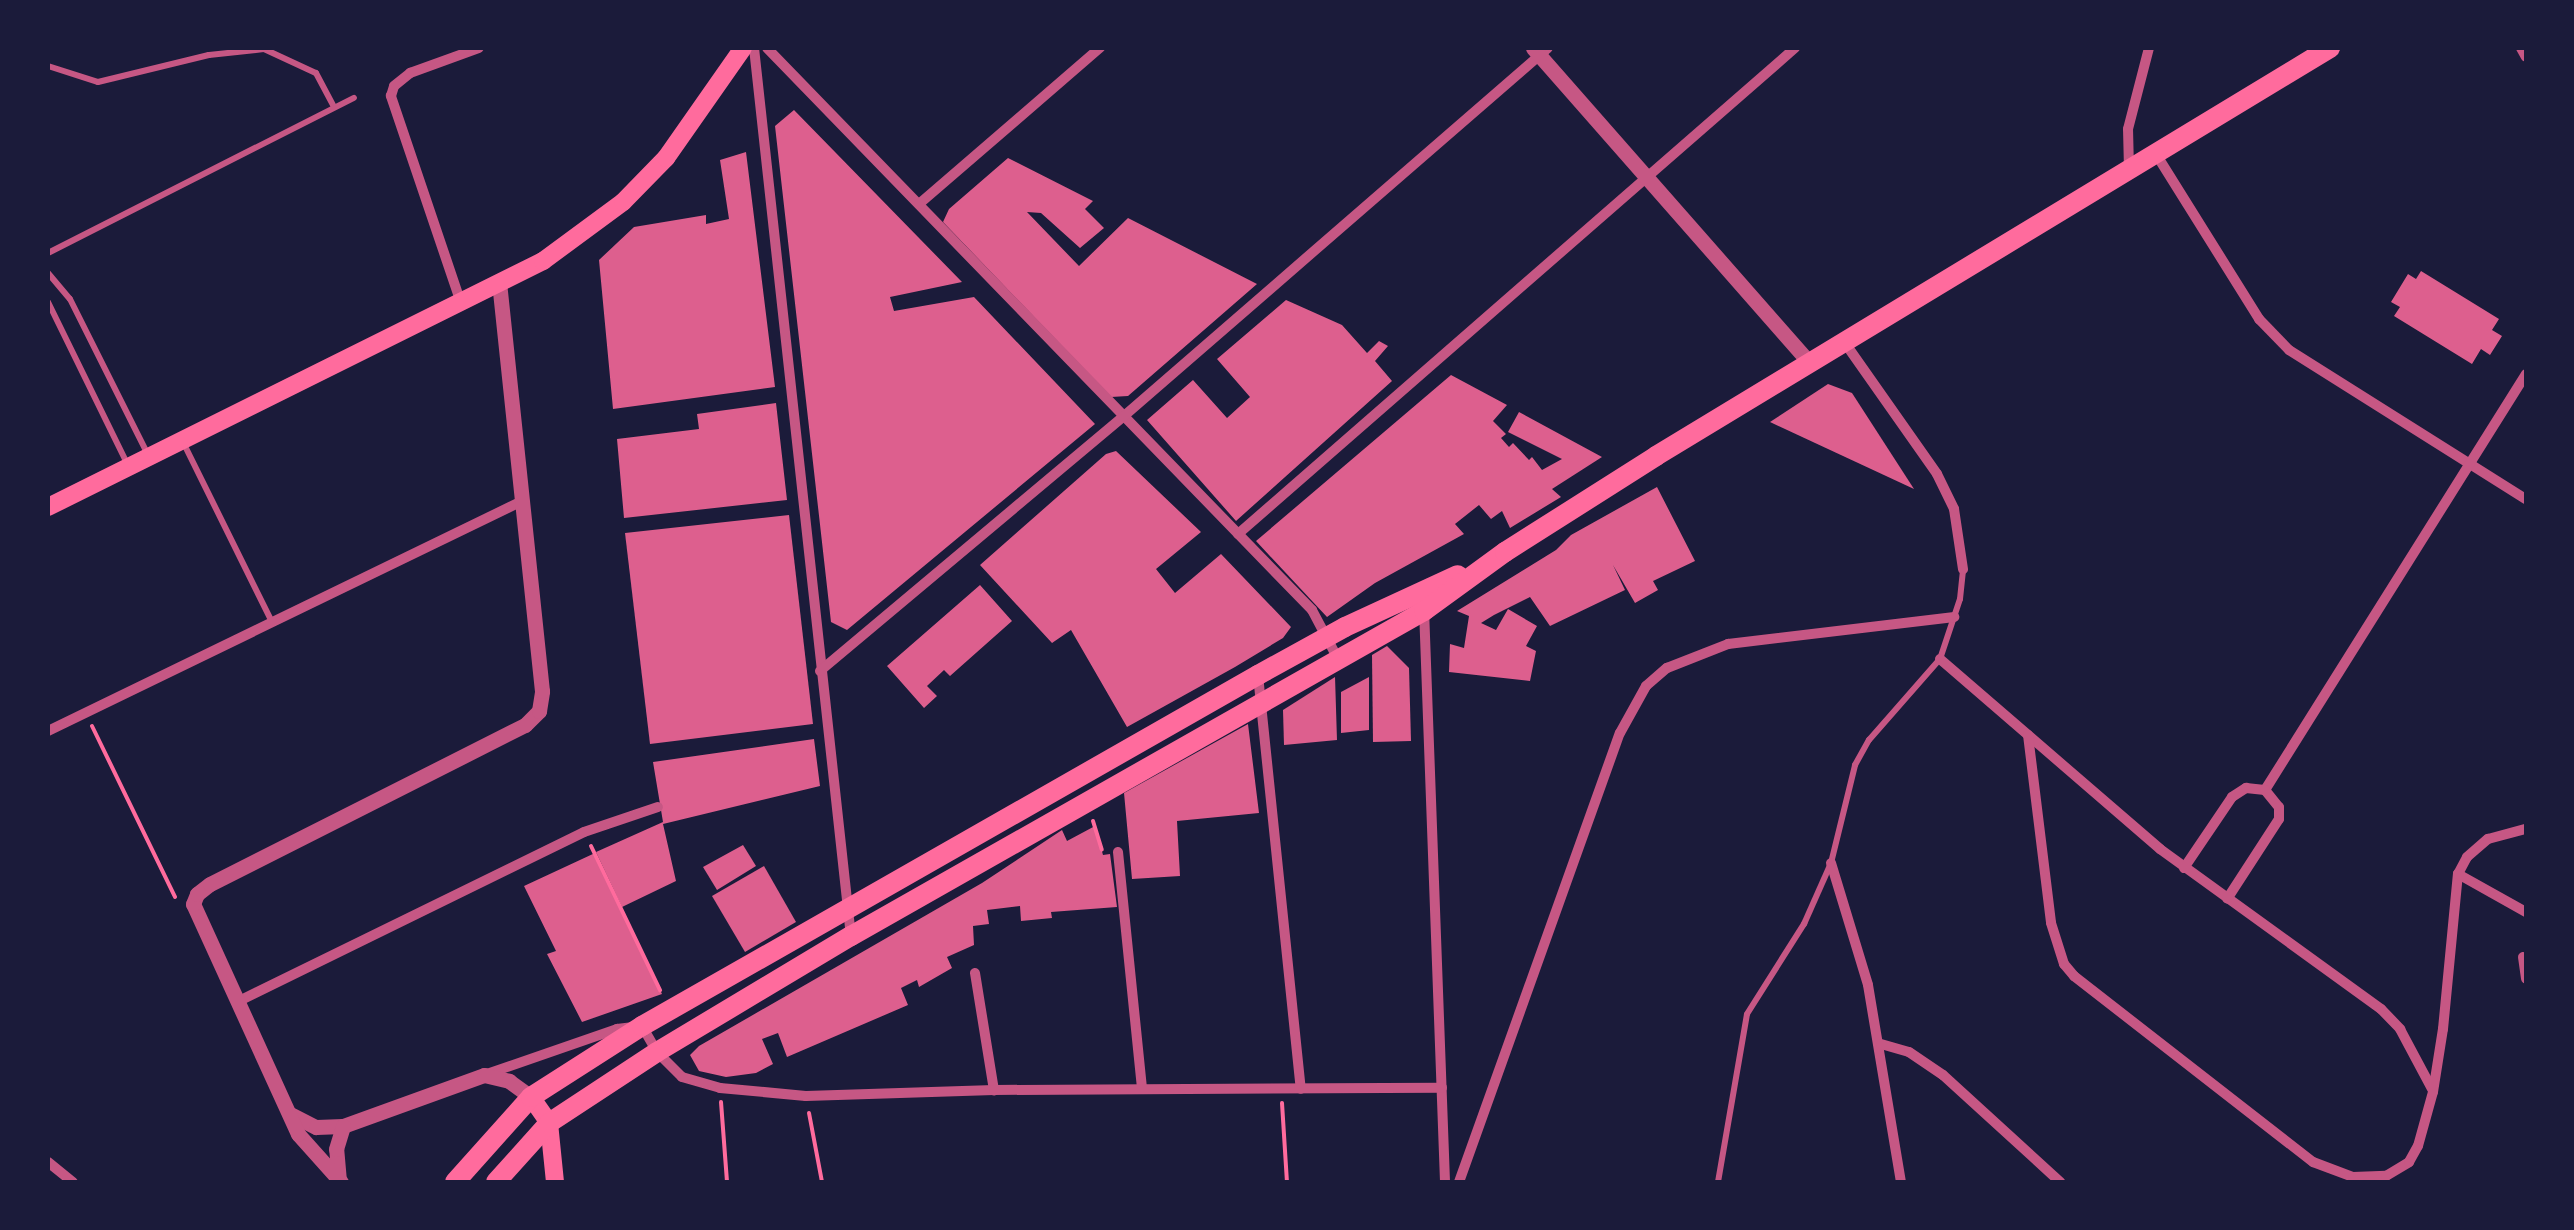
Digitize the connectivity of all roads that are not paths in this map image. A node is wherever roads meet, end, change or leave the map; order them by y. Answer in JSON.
{"nodes":[{"id":1,"x":479,"y":48,"type":"edge"},
{"id":2,"x":743,"y":48,"type":"edge"},
{"id":3,"x":754,"y":48,"type":"edge"},
{"id":4,"x":767,"y":48,"type":"edge"},
{"id":5,"x":1100,"y":48,"type":"edge"},
{"id":6,"x":1795,"y":48,"type":"edge"},
{"id":7,"x":2149,"y":48,"type":"edge"},
{"id":8,"x":2330,"y":48,"type":"edge"},
{"id":9,"x":2521,"y":48,"type":"edge"},
{"id":10,"x":1540,"y":50,"type":"edge"},
{"id":11,"x":2526,"y":57,"type":"edge"},
{"id":12,"x":48,"y":66,"type":"edge"},
{"id":13,"x":354,"y":98,"type":"dead end"},
{"id":14,"x":334,"y":108,"type":"junction"},
{"id":15,"x":2156,"y":154,"type":"junction"},
{"id":16,"x":2129,"y":170,"type":"junction"},
{"id":17,"x":1647,"y":177,"type":"junction"},
{"id":18,"x":919,"y":204,"type":"junction"},
{"id":19,"x":48,"y":253,"type":"edge"},
{"id":20,"x":48,"y":273,"type":"edge"},
{"id":21,"x":500,"y":286,"type":"junction"},
{"id":22,"x":48,"y":302,"type":"edge"},
{"id":23,"x":462,"y":304,"type":"junction"},
{"id":24,"x":1845,"y":342,"type":"junction"},
{"id":25,"x":1809,"y":362,"type":"junction"},
{"id":26,"x":2526,"y":374,"type":"edge"},
{"id":27,"x":1124,"y":416,"type":"junction"},
{"id":28,"x":182,"y":440,"type":"junction"},
{"id":29,"x":149,"y":457,"type":"junction"},
{"id":30,"x":2471,"y":464,"type":"junction"},
{"id":31,"x":129,"y":467,"type":"junction"},
{"id":32,"x":2526,"y":499,"type":"edge"},
{"id":33,"x":522,"y":501,"type":"junction"},
{"id":34,"x":48,"y":507,"type":"edge"},
{"id":35,"x":1238,"y":534,"type":"junction"},
{"id":36,"x":1963,"y":569,"type":"joint"},
{"id":37,"x":1423,"y":601,"type":"junction"},
{"id":38,"x":1954,"y":616,"type":"junction"},
{"id":39,"x":272,"y":622,"type":"junction"},
{"id":40,"x":1329,"y":636,"type":"junction"},
{"id":41,"x":1940,"y":658,"type":"junction"},
{"id":42,"x":1338,"y":659,"type":"junction"},
{"id":43,"x":820,"y":671,"type":"junction"},
{"id":44,"x":1258,"y":675,"type":"junction"},
{"id":45,"x":1262,"y":702,"type":"junction"},
{"id":46,"x":48,"y":731,"type":"edge"},
{"id":47,"x":2028,"y":735,"type":"junction"},
{"id":48,"x":2265,"y":790,"type":"junction"},
{"id":49,"x":658,"y":807,"type":"dead end"},
{"id":50,"x":2526,"y":829,"type":"edge"},
{"id":51,"x":1118,"y":852,"type":"dead end"},
{"id":52,"x":1831,"y":863,"type":"junction"},
{"id":53,"x":2184,"y":868,"type":"junction"},
{"id":54,"x":2458,"y":874,"type":"junction"},
{"id":55,"x":2227,"y":899,"type":"junction"},
{"id":56,"x":847,"y":908,"type":"junction"},
{"id":57,"x":2526,"y":912,"type":"edge"},
{"id":58,"x":852,"y":936,"type":"junction"},
{"id":59,"x":2523,"y":956,"type":"dead end"},
{"id":60,"x":974,"y":973,"type":"dead end"},
{"id":61,"x":2526,"y":979,"type":"edge"},
{"id":62,"x":237,"y":1002,"type":"junction"},
{"id":63,"x":642,"y":1026,"type":"junction"},
{"id":64,"x":1881,"y":1044,"type":"junction"},
{"id":65,"x":656,"y":1052,"type":"junction"},
{"id":66,"x":484,"y":1075,"type":"junction"},
{"id":67,"x":1142,"y":1088,"type":"junction"},
{"id":68,"x":1302,"y":1088,"type":"junction"},
{"id":69,"x":1442,"y":1088,"type":"junction"},
{"id":70,"x":994,"y":1090,"type":"junction"},
{"id":71,"x":2433,"y":1092,"type":"junction"},
{"id":72,"x":531,"y":1097,"type":"junction"},
{"id":73,"x":290,"y":1114,"type":"junction"},
{"id":74,"x":549,"y":1123,"type":"junction"},
{"id":75,"x":343,"y":1126,"type":"junction"},
{"id":76,"x":48,"y":1162,"type":"edge"},
{"id":77,"x":73,"y":1182,"type":"edge"},
{"id":78,"x":340,"y":1182,"type":"edge"},
{"id":79,"x":455,"y":1182,"type":"edge"},
{"id":80,"x":496,"y":1182,"type":"edge"},
{"id":81,"x":555,"y":1182,"type":"edge"},
{"id":82,"x":1445,"y":1182,"type":"edge"},
{"id":83,"x":1459,"y":1182,"type":"edge"},
{"id":84,"x":1718,"y":1182,"type":"edge"},
{"id":85,"x":1901,"y":1182,"type":"edge"},
{"id":86,"x":2060,"y":1182,"type":"edge"}],
"edges":[{"from":1,"to":23,"type":"street"},
{"from":2,"to":21,"type":"main road"},
{"from":3,"to":43,"type":"street"},
{"from":4,"to":18,"type":"street"},
{"from":5,"to":18,"type":"street"},
{"from":6,"to":17,"type":"street"},
{"from":7,"to":16,"type":"street"},
{"from":8,"to":15,"type":"main road"},
{"from":9,"to":11,"type":"street"},
{"from":10,"to":17,"type":"street"},
{"from":10,"to":27,"type":"street"},
{"from":12,"to":14,"type":"lane"},
{"from":13,"to":14,"type":"lane"},
{"from":14,"to":19,"type":"lane"},
{"from":15,"to":16,"type":"main road"},
{"from":15,"to":30,"type":"street"},
{"from":16,"to":24,"type":"main road"},
{"from":17,"to":25,"type":"street"},
{"from":17,"to":35,"type":"street"},
{"from":18,"to":27,"type":"street"},
{"from":20,"to":29,"type":"lane"},
{"from":21,"to":23,"type":"main road"},
{"from":21,"to":33,"type":"street"},
{"from":22,"to":31,"type":"lane"},
{"from":23,"to":28,"type":"main road"},
{"from":24,"to":25,"type":"main road"},
{"from":24,"to":36,"type":"street"},
{"from":25,"to":37,"type":"main road"},
{"from":26,"to":30,"type":"street"},
{"from":27,"to":35,"type":"street"},
{"from":27,"to":43,"type":"street"},
{"from":28,"to":29,"type":"main road"},
{"from":28,"to":39,"type":"lane"},
{"from":29,"to":31,"type":"main road"},
{"from":30,"to":32,"type":"street"},
{"from":30,"to":48,"type":"street"},
{"from":31,"to":34,"type":"main road"},
{"from":33,"to":39,"type":"street"},
{"from":33,"to":62,"type":"street"},
{"from":35,"to":40,"type":"street"},
{"from":36,"to":38,"type":"lane"},
{"from":37,"to":40,"type":"main road"},
{"from":37,"to":42,"type":"main road"},
{"from":37,"to":69,"type":"street"},
{"from":38,"to":41,"type":"lane"},
{"from":38,"to":83,"type":"street"},
{"from":39,"to":46,"type":"street"},
{"from":40,"to":42,"type":"street"},
{"from":40,"to":44,"type":"main road"},
{"from":41,"to":47,"type":"street"},
{"from":41,"to":52,"type":"lane"},
{"from":42,"to":45,"type":"main road"},
{"from":43,"to":56,"type":"street"},
{"from":44,"to":45,"type":"street"},
{"from":44,"to":56,"type":"main road"},
{"from":45,"to":58,"type":"main road"},
{"from":45,"to":68,"type":"street"},
{"from":47,"to":53,"type":"street"},
{"from":47,"to":71,"type":"street"},
{"from":48,"to":53,"type":"street"},
{"from":48,"to":55,"type":"street"},
{"from":49,"to":62,"type":"street"},
{"from":50,"to":54,"type":"street"},
{"from":51,"to":67,"type":"street"},
{"from":52,"to":64,"type":"street"},
{"from":52,"to":84,"type":"lane"},
{"from":53,"to":55,"type":"street"},
{"from":54,"to":57,"type":"street"},
{"from":54,"to":71,"type":"street"},
{"from":55,"to":71,"type":"street"},
{"from":56,"to":58,"type":"street"},
{"from":56,"to":63,"type":"main road"},
{"from":58,"to":65,"type":"main road"},
{"from":59,"to":61,"type":"street"},
{"from":60,"to":70,"type":"street"},
{"from":62,"to":73,"type":"street"},
{"from":63,"to":65,"type":"street"},
{"from":63,"to":66,"type":"street"},
{"from":63,"to":72,"type":"main road"},
{"from":64,"to":85,"type":"street"},
{"from":64,"to":86,"type":"street"},
{"from":65,"to":70,"type":"street"},
{"from":65,"to":74,"type":"main road"},
{"from":66,"to":72,"type":"street"},
{"from":66,"to":75,"type":"street"},
{"from":67,"to":68,"type":"street"},
{"from":67,"to":70,"type":"street"},
{"from":68,"to":69,"type":"street"},
{"from":69,"to":82,"type":"street"},
{"from":72,"to":74,"type":"main road"},
{"from":72,"to":79,"type":"main road"},
{"from":73,"to":75,"type":"street"},
{"from":73,"to":78,"type":"street"},
{"from":74,"to":80,"type":"main road"},
{"from":74,"to":81,"type":"main road"},
{"from":75,"to":78,"type":"street"},
{"from":76,"to":77,"type":"street"}]}
